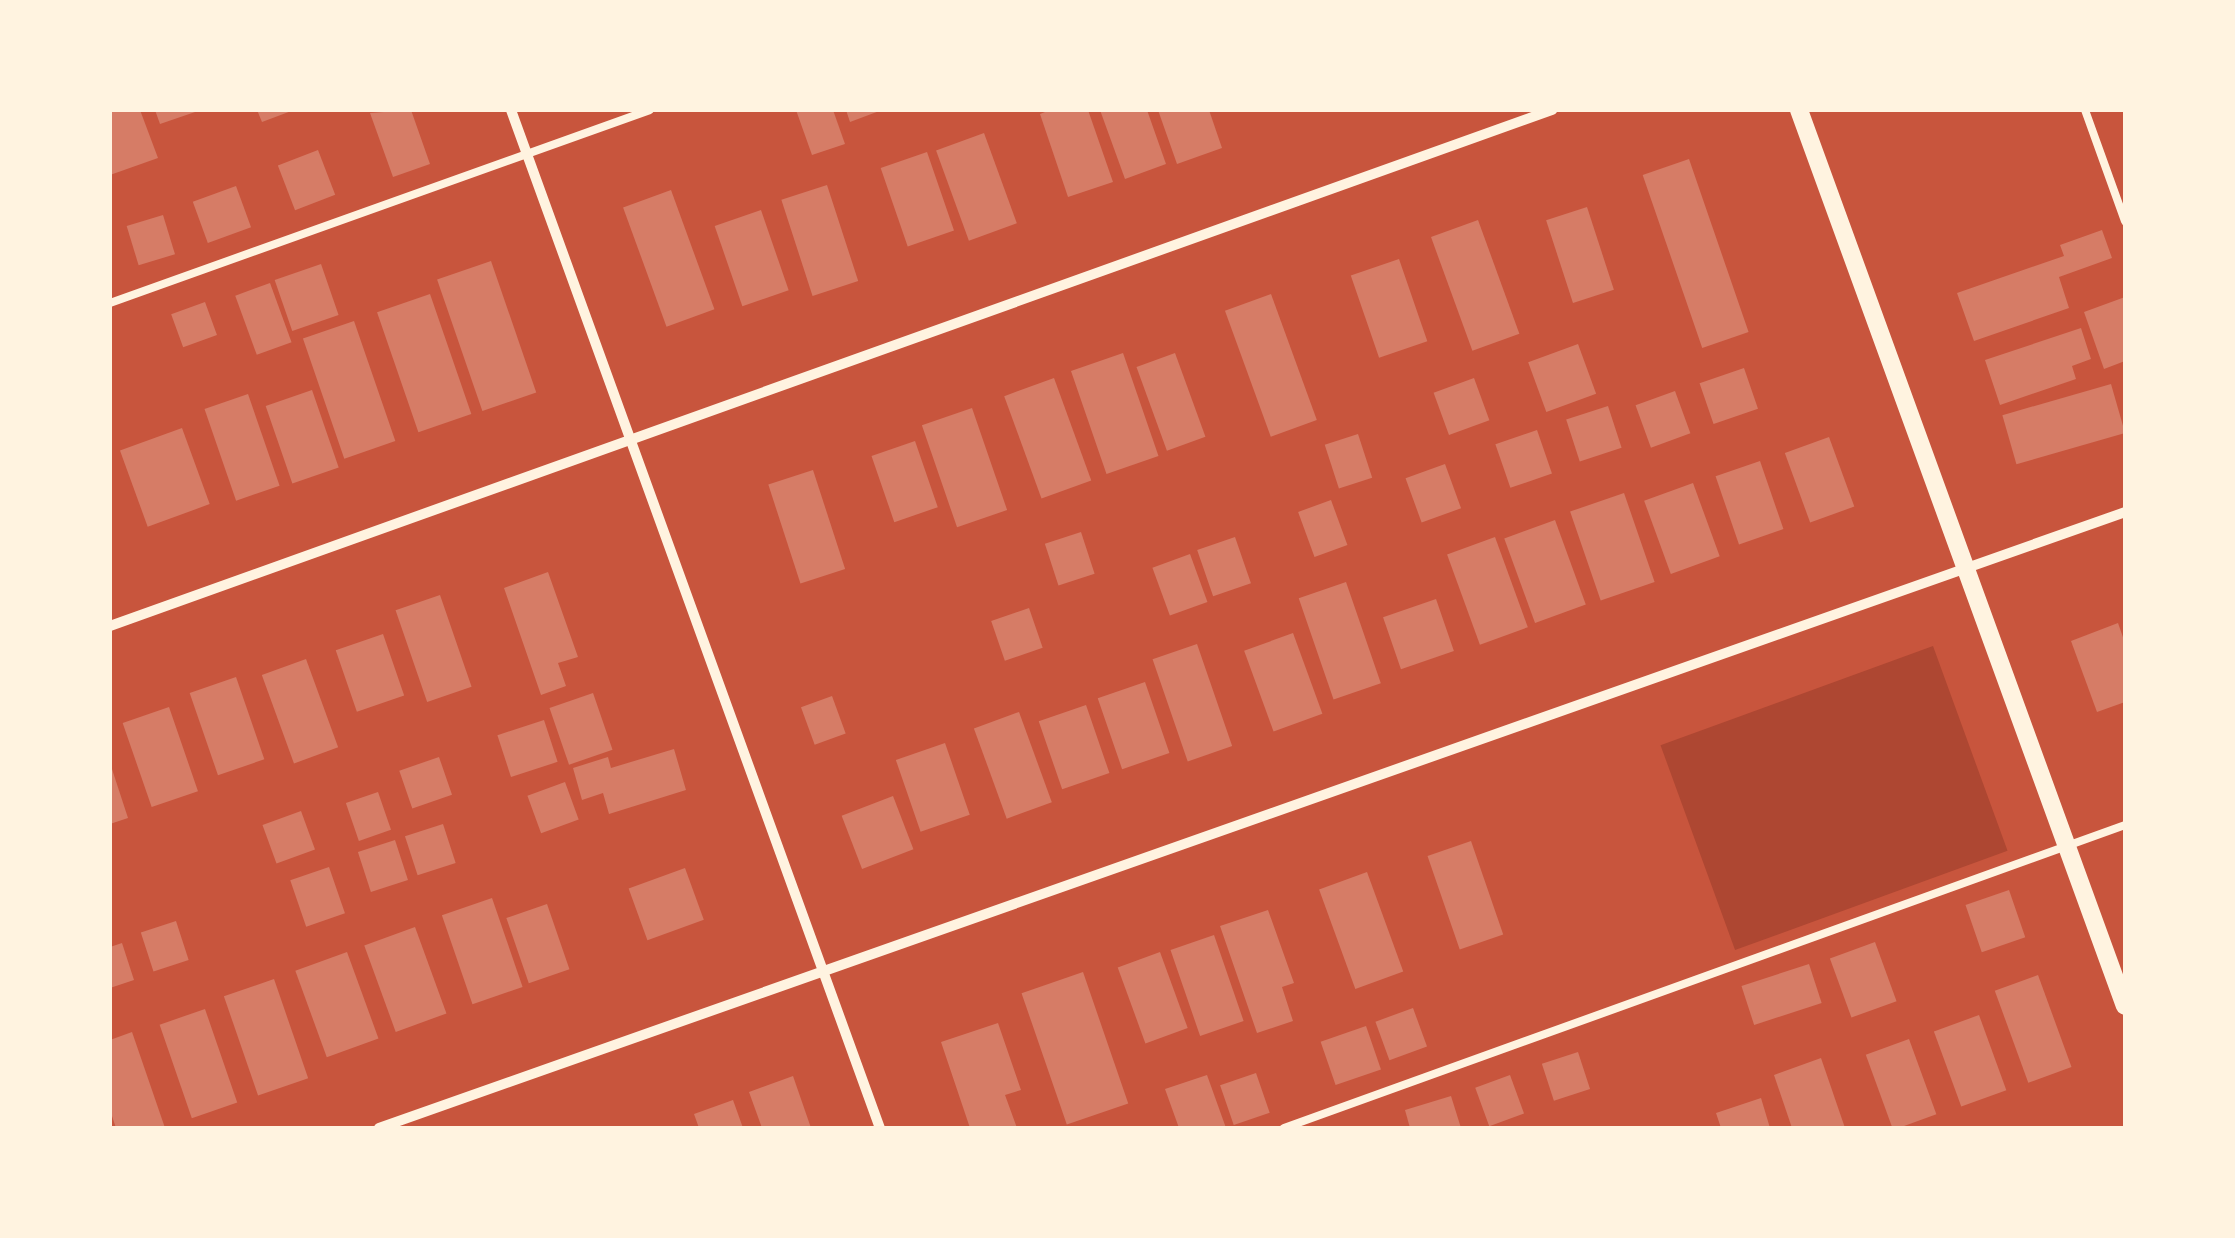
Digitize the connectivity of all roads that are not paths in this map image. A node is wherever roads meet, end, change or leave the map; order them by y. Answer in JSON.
{"nodes":[{"id":1,"x":511,"y":110,"type":"edge"},
{"id":2,"x":650,"y":110,"type":"edge"},
{"id":3,"x":1552,"y":110,"type":"edge"},
{"id":4,"x":1799,"y":110,"type":"edge"},
{"id":5,"x":2084,"y":110,"type":"edge"},
{"id":6,"x":527,"y":155,"type":"junction"},
{"id":7,"x":2123,"y":207,"type":"edge"},
{"id":8,"x":2125,"y":221,"type":"edge"},
{"id":9,"x":110,"y":303,"type":"edge"},
{"id":10,"x":631,"y":440,"type":"junction"},
{"id":11,"x":2125,"y":512,"type":"edge"},
{"id":12,"x":1964,"y":568,"type":"junction"},
{"id":13,"x":110,"y":626,"type":"edge"},
{"id":14,"x":2125,"y":825,"type":"edge"},
{"id":15,"x":2066,"y":846,"type":"junction"},
{"id":16,"x":824,"y":968,"type":"junction"},
{"id":17,"x":2125,"y":1006,"type":"edge"},
{"id":18,"x":379,"y":1128,"type":"edge"},
{"id":19,"x":880,"y":1128,"type":"edge"},
{"id":20,"x":1284,"y":1128,"type":"edge"}],
"edges":[{"from":1,"to":6,"type":"street"},
{"from":2,"to":6,"type":"lane"},
{"from":3,"to":10,"type":"street"},
{"from":4,"to":12,"type":"street"},
{"from":5,"to":7,"type":"lane"},
{"from":6,"to":9,"type":"lane"},
{"from":6,"to":10,"type":"street"},
{"from":7,"to":8,"type":"lane"},
{"from":10,"to":13,"type":"street"},
{"from":10,"to":16,"type":"street"},
{"from":11,"to":12,"type":"street"},
{"from":12,"to":15,"type":"street"},
{"from":12,"to":16,"type":"street"},
{"from":14,"to":15,"type":"lane"},
{"from":15,"to":17,"type":"street"},
{"from":15,"to":20,"type":"lane"},
{"from":16,"to":18,"type":"street"},
{"from":16,"to":19,"type":"street"}]}
